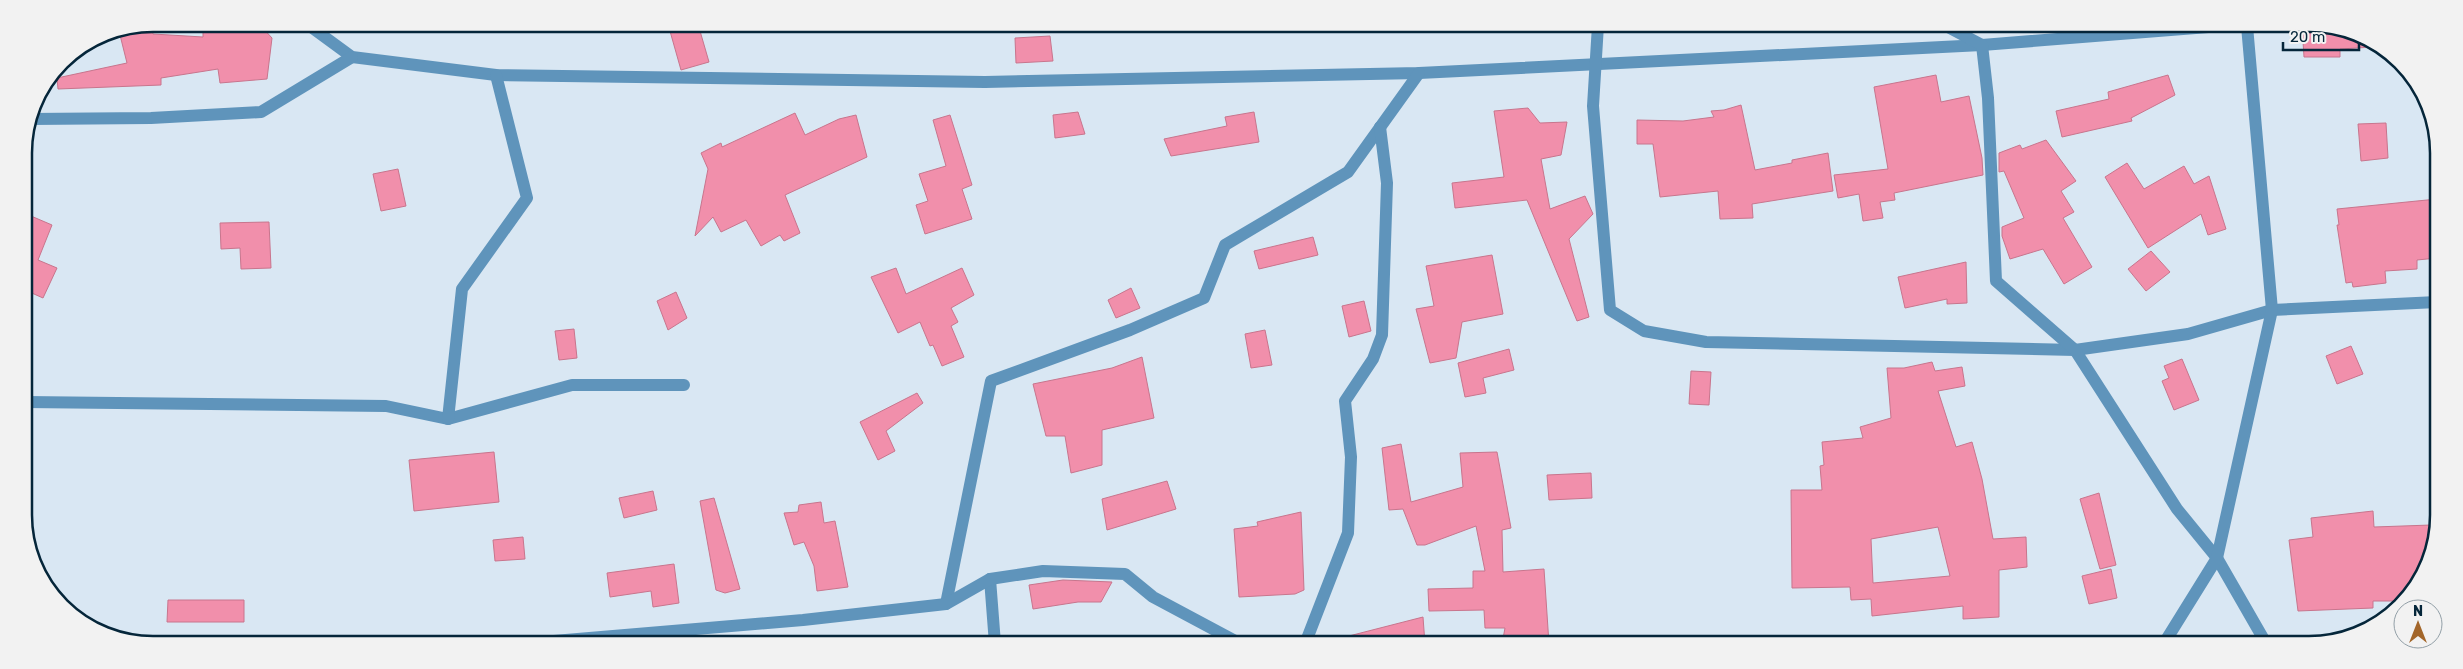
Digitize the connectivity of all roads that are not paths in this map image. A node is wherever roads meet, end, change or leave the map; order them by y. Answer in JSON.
{"nodes":[{"id":1,"x":1598,"y":32,"type":"edge"},
{"id":2,"x":1958,"y":32,"type":"edge"},
{"id":3,"x":2145,"y":32,"type":"edge"},
{"id":4,"x":2249,"y":32,"type":"edge"},
{"id":5,"x":319,"y":33,"type":"edge"},
{"id":6,"x":1982,"y":45,"type":"junction"},
{"id":7,"x":352,"y":57,"type":"junction"},
{"id":8,"x":1596,"y":64,"type":"junction"},
{"id":9,"x":1419,"y":73,"type":"junction"},
{"id":10,"x":496,"y":74,"type":"junction"},
{"id":11,"x":38,"y":119,"type":"edge"},
{"id":12,"x":1380,"y":128,"type":"junction"},
{"id":13,"x":2430,"y":302,"type":"edge"},
{"id":14,"x":2272,"y":310,"type":"junction"},
{"id":15,"x":2075,"y":350,"type":"junction"},
{"id":16,"x":684,"y":385,"type":"dead end"},
{"id":17,"x":32,"y":402,"type":"edge"},
{"id":18,"x":448,"y":419,"type":"junction"},
{"id":19,"x":2217,"y":558,"type":"junction"},
{"id":20,"x":990,"y":579,"type":"junction"},
{"id":21,"x":946,"y":604,"type":"junction"},
{"id":22,"x":1218,"y":630,"type":"junction"},
{"id":23,"x":1308,"y":636,"type":"edge"},
{"id":24,"x":2169,"y":636,"type":"edge"},
{"id":25,"x":2262,"y":636,"type":"edge"},
{"id":26,"x":604,"y":637,"type":"edge"},
{"id":27,"x":994,"y":637,"type":"edge"},
{"id":28,"x":1219,"y":637,"type":"edge"},
{"id":29,"x":1229,"y":637,"type":"edge"}],
"edges":[{"from":1,"to":8,"type":"street"},
{"from":2,"to":6,"type":"street"},
{"from":3,"to":6,"type":"street"},
{"from":4,"to":14,"type":"street"},
{"from":5,"to":7,"type":"street"},
{"from":6,"to":8,"type":"street"},
{"from":6,"to":15,"type":"street"},
{"from":7,"to":10,"type":"street"},
{"from":7,"to":11,"type":"street"},
{"from":8,"to":9,"type":"street"},
{"from":8,"to":15,"type":"street"},
{"from":9,"to":10,"type":"street"},
{"from":9,"to":12,"type":"street"},
{"from":10,"to":18,"type":"street"},
{"from":12,"to":21,"type":"street"},
{"from":12,"to":23,"type":"street"},
{"from":13,"to":14,"type":"street"},
{"from":14,"to":15,"type":"street"},
{"from":14,"to":19,"type":"street"},
{"from":15,"to":19,"type":"street"},
{"from":16,"to":18,"type":"street"},
{"from":17,"to":18,"type":"street"},
{"from":19,"to":24,"type":"street"},
{"from":19,"to":25,"type":"street"},
{"from":20,"to":21,"type":"street"},
{"from":20,"to":22,"type":"street"},
{"from":20,"to":27,"type":"street"},
{"from":21,"to":26,"type":"street"},
{"from":22,"to":28,"type":"street"},
{"from":22,"to":29,"type":"street"}]}
